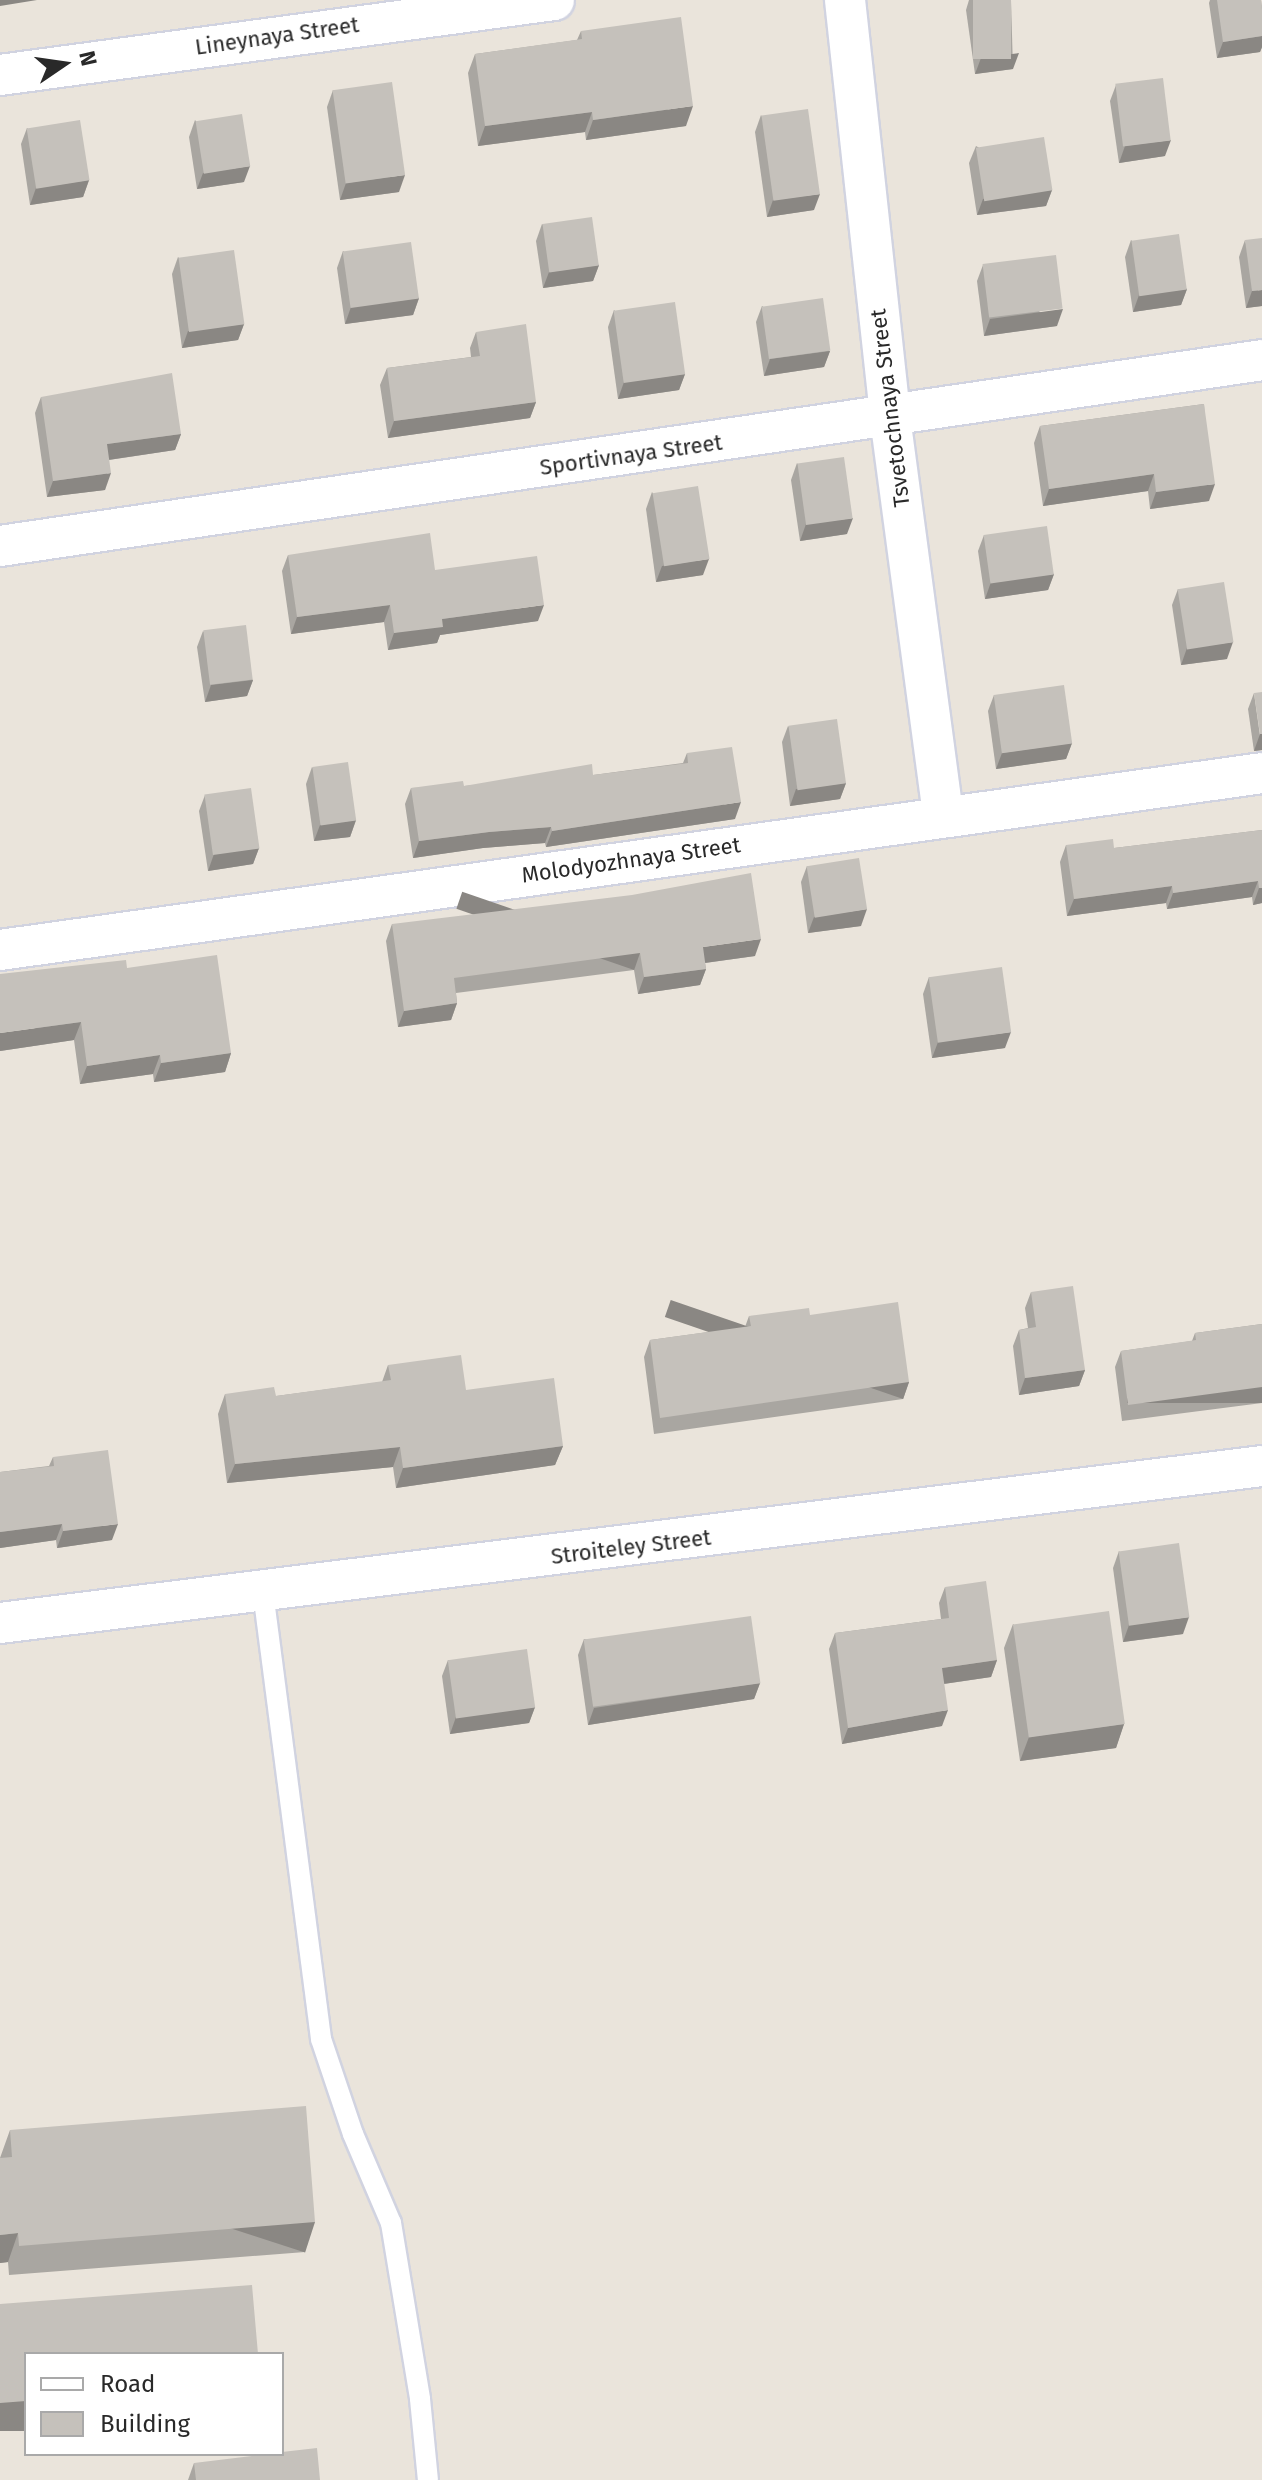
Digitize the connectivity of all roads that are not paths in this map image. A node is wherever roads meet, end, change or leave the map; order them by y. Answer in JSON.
{"nodes":[{"id":1,"x":554,"y":0,"type":"edge"},
{"id":2,"x":845,"y":0,"type":"edge"},
{"id":3,"x":0,"y":75,"type":"edge"},
{"id":4,"x":1262,"y":360,"type":"edge"},
{"id":5,"x":890,"y":417,"type":"junction"},
{"id":6,"x":0,"y":546,"type":"edge"},
{"id":7,"x":1262,"y":773,"type":"edge"},
{"id":8,"x":943,"y":815,"type":"junction"},
{"id":9,"x":0,"y":950,"type":"edge"},
{"id":10,"x":1262,"y":1466,"type":"edge"},
{"id":11,"x":263,"y":1592,"type":"junction"},
{"id":12,"x":0,"y":1623,"type":"edge"},
{"id":13,"x":428,"y":2480,"type":"edge"}],
"edges":[{"from":1,"to":3,"type":"street","name":"Lineynaya Street"},
{"from":2,"to":5,"type":"street","name":"Tsvetochnaya Street"},
{"from":4,"to":5,"type":"street","name":"Sportivnaya Street"},
{"from":5,"to":6,"type":"street","name":"Sportivnaya Street"},
{"from":5,"to":8,"type":"street","name":"Tsvetochnaya Street"},
{"from":7,"to":8,"type":"street","name":"Molodyozhnaya Street"},
{"from":8,"to":9,"type":"street","name":"Molodyozhnaya Street"},
{"from":10,"to":11,"type":"street","name":"Stroiteley Street"},
{"from":11,"to":12,"type":"street","name":"Stroiteley Street"},
{"from":11,"to":13,"type":"lane"}]}
